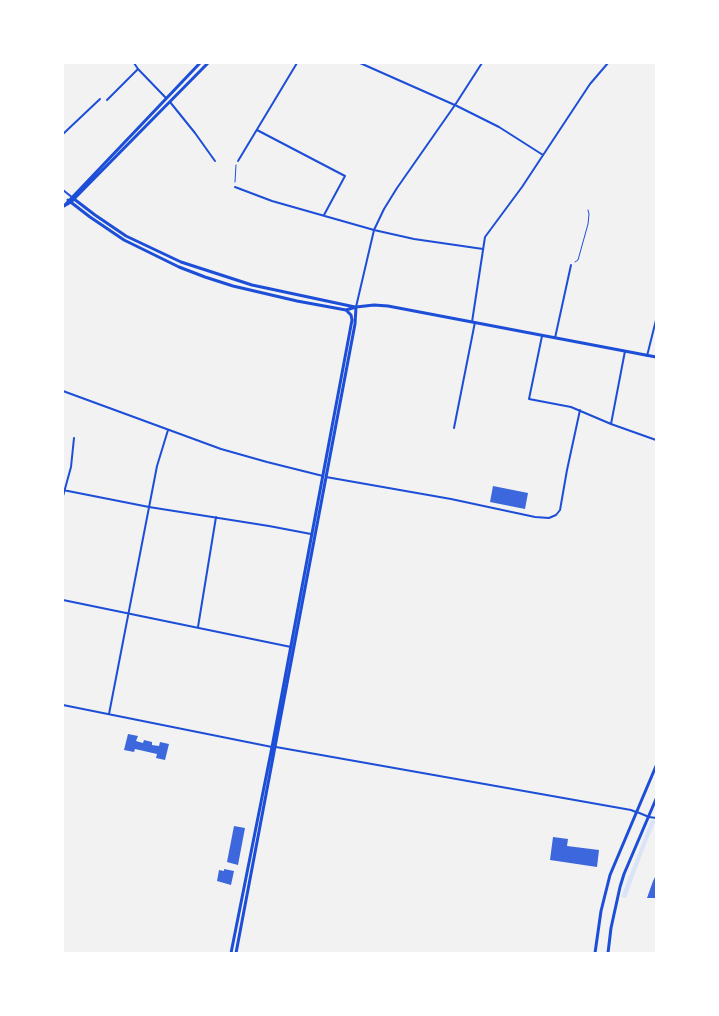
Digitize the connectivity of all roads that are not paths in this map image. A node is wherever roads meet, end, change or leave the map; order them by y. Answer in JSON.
{"nodes":[{"id":1,"x":134,"y":63,"type":"edge"},
{"id":2,"x":200,"y":63,"type":"edge"},
{"id":3,"x":208,"y":63,"type":"edge"},
{"id":4,"x":297,"y":63,"type":"edge"},
{"id":5,"x":360,"y":63,"type":"edge"},
{"id":6,"x":482,"y":63,"type":"edge"},
{"id":7,"x":608,"y":63,"type":"edge"},
{"id":8,"x":138,"y":69,"type":"junction"},
{"id":9,"x":166,"y":98,"type":"junction"},
{"id":10,"x":100,"y":99,"type":"dead end"},
{"id":11,"x":107,"y":100,"type":"dead end"},
{"id":12,"x":170,"y":102,"type":"junction"},
{"id":13,"x":455,"y":105,"type":"junction"},
{"id":14,"x":257,"y":130,"type":"junction"},
{"id":15,"x":63,"y":134,"type":"edge"},
{"id":16,"x":543,"y":155,"type":"junction"},
{"id":17,"x":215,"y":161,"type":"dead end"},
{"id":18,"x":238,"y":161,"type":"road end"},
{"id":19,"x":235,"y":187,"type":"road end"},
{"id":20,"x":64,"y":192,"type":"edge"},
{"id":21,"x":71,"y":199,"type":"junction"},
{"id":22,"x":63,"y":206,"type":"edge"},
{"id":23,"x":323,"y":216,"type":"junction"},
{"id":24,"x":374,"y":230,"type":"junction"},
{"id":25,"x":483,"y":249,"type":"junction"},
{"id":26,"x":571,"y":266,"type":"road end"},
{"id":27,"x":353,"y":307,"type":"junction"},
{"id":28,"x":346,"y":308,"type":"junction"},
{"id":29,"x":656,"y":320,"type":"edge"},
{"id":30,"x":474,"y":322,"type":"junction"},
{"id":31,"x":543,"y":335,"type":"junction"},
{"id":32,"x":555,"y":338,"type":"junction"},
{"id":33,"x":625,"y":351,"type":"junction"},
{"id":34,"x":647,"y":356,"type":"junction"},
{"id":35,"x":656,"y":357,"type":"edge"},
{"id":36,"x":63,"y":391,"type":"edge"},
{"id":37,"x":580,"y":410,"type":"junction"},
{"id":38,"x":611,"y":424,"type":"junction"},
{"id":39,"x":453,"y":428,"type":"dead end"},
{"id":40,"x":168,"y":430,"type":"junction"},
{"id":41,"x":74,"y":438,"type":"dead end"},
{"id":42,"x":656,"y":440,"type":"edge"},
{"id":43,"x":325,"y":476,"type":"junction"},
{"id":44,"x":64,"y":490,"type":"edge"},
{"id":45,"x":63,"y":496,"type":"edge"},
{"id":46,"x":149,"y":507,"type":"junction"},
{"id":47,"x":216,"y":517,"type":"junction"},
{"id":48,"x":314,"y":534,"type":"junction"},
{"id":49,"x":63,"y":600,"type":"edge"},
{"id":50,"x":128,"y":613,"type":"junction"},
{"id":51,"x":198,"y":627,"type":"junction"},
{"id":52,"x":293,"y":647,"type":"junction"},
{"id":53,"x":63,"y":705,"type":"edge"},
{"id":54,"x":109,"y":714,"type":"junction"},
{"id":55,"x":274,"y":747,"type":"junction"},
{"id":56,"x":656,"y":766,"type":"edge"},
{"id":57,"x":656,"y":799,"type":"edge"},
{"id":58,"x":637,"y":812,"type":"junction"},
{"id":59,"x":649,"y":817,"type":"junction"},
{"id":60,"x":656,"y":818,"type":"edge"},
{"id":61,"x":233,"y":953,"type":"edge"},
{"id":62,"x":595,"y":953,"type":"edge"},
{"id":63,"x":608,"y":953,"type":"edge"}],
"edges":[{"from":1,"to":8,"type":"street"},
{"from":2,"to":9,"type":"main road"},
{"from":3,"to":12,"type":"main road"},
{"from":4,"to":14,"type":"street"},
{"from":5,"to":13,"type":"street"},
{"from":6,"to":13,"type":"street"},
{"from":7,"to":16,"type":"street"},
{"from":8,"to":9,"type":"street"},
{"from":8,"to":11,"type":"street"},
{"from":9,"to":12,"type":"main road"},
{"from":9,"to":21,"type":"main road"},
{"from":10,"to":15,"type":"street"},
{"from":12,"to":17,"type":"street"},
{"from":12,"to":21,"type":"main road"},
{"from":13,"to":16,"type":"street"},
{"from":13,"to":24,"type":"street"},
{"from":14,"to":18,"type":"street"},
{"from":14,"to":23,"type":"street"},
{"from":16,"to":25,"type":"street"},
{"from":19,"to":23,"type":"street"},
{"from":20,"to":21,"type":"street"},
{"from":21,"to":22,"type":"main road"},
{"from":21,"to":28,"type":"main road"},
{"from":23,"to":24,"type":"street"},
{"from":24,"to":25,"type":"street"},
{"from":24,"to":27,"type":"street"},
{"from":25,"to":30,"type":"street"},
{"from":26,"to":32,"type":"street"},
{"from":27,"to":28,"type":"main road"},
{"from":27,"to":30,"type":"main road"},
{"from":27,"to":43,"type":"main road"},
{"from":28,"to":43,"type":"main road"},
{"from":29,"to":34,"type":"street"},
{"from":30,"to":31,"type":"main road"},
{"from":30,"to":39,"type":"street"},
{"from":31,"to":32,"type":"main road"},
{"from":31,"to":37,"type":"street"},
{"from":32,"to":33,"type":"main road"},
{"from":33,"to":34,"type":"main road"},
{"from":33,"to":38,"type":"street"},
{"from":34,"to":35,"type":"main road"},
{"from":36,"to":40,"type":"street"},
{"from":37,"to":38,"type":"street"},
{"from":37,"to":43,"type":"street"},
{"from":38,"to":42,"type":"street"},
{"from":40,"to":43,"type":"street"},
{"from":40,"to":46,"type":"street"},
{"from":41,"to":44,"type":"street"},
{"from":43,"to":48,"type":"main road"},
{"from":44,"to":45,"type":"street"},
{"from":44,"to":46,"type":"street"},
{"from":46,"to":47,"type":"street"},
{"from":46,"to":50,"type":"street"},
{"from":47,"to":48,"type":"street"},
{"from":47,"to":51,"type":"street"},
{"from":48,"to":52,"type":"main road"},
{"from":49,"to":50,"type":"street"},
{"from":50,"to":51,"type":"street"},
{"from":50,"to":54,"type":"street"},
{"from":51,"to":52,"type":"street"},
{"from":52,"to":55,"type":"main road"},
{"from":53,"to":54,"type":"street"},
{"from":54,"to":55,"type":"street"},
{"from":55,"to":58,"type":"street"},
{"from":55,"to":61,"type":"main road"},
{"from":56,"to":58,"type":"main road"},
{"from":57,"to":59,"type":"main road"},
{"from":58,"to":59,"type":"street"},
{"from":58,"to":62,"type":"main road"},
{"from":59,"to":60,"type":"street"},
{"from":59,"to":63,"type":"main road"}]}
